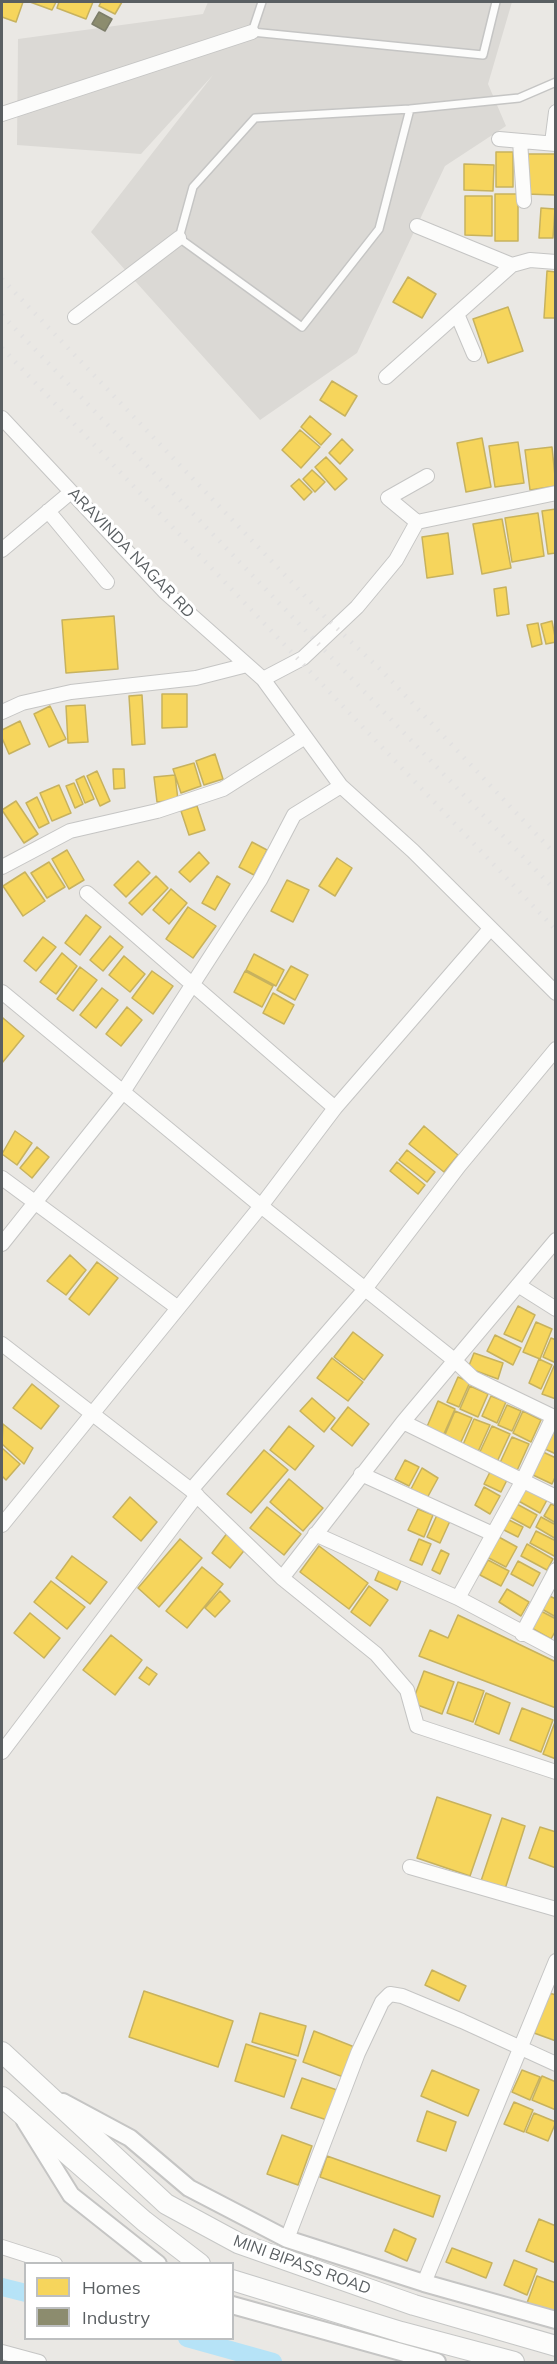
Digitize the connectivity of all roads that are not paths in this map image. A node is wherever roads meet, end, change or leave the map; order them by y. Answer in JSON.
{"nodes":[{"id":1,"x":262,"y":2,"type":"edge"},
{"id":2,"x":496,"y":2,"type":"edge"},
{"id":3,"x":252,"y":32,"type":"junction"},
{"id":4,"x":555,"y":82,"type":"edge"},
{"id":5,"x":410,"y":109,"type":"junction"},
{"id":6,"x":555,"y":112,"type":"edge"},
{"id":7,"x":2,"y":114,"type":"edge"},
{"id":8,"x":499,"y":139,"type":"dead end"},
{"id":9,"x":520,"y":141,"type":"junction"},
{"id":10,"x":555,"y":144,"type":"edge"},
{"id":11,"x":524,"y":201,"type":"dead end"},
{"id":12,"x":417,"y":226,"type":"dead end"},
{"id":13,"x":179,"y":238,"type":"junction"},
{"id":14,"x":555,"y":262,"type":"edge"},
{"id":15,"x":512,"y":265,"type":"junction"},
{"id":16,"x":457,"y":314,"type":"junction"},
{"id":17,"x":75,"y":317,"type":"dead end"},
{"id":18,"x":474,"y":354,"type":"dead end"},
{"id":19,"x":386,"y":377,"type":"dead end"},
{"id":20,"x":2,"y":418,"type":"edge"},
{"id":21,"x":427,"y":476,"type":"dead end"},
{"id":22,"x":71,"y":492,"type":"junction"},
{"id":23,"x":555,"y":493,"type":"edge"},
{"id":24,"x":48,"y":511,"type":"junction"},
{"id":25,"x":417,"y":522,"type":"junction"},
{"id":26,"x":2,"y":550,"type":"edge"},
{"id":27,"x":107,"y":582,"type":"dead end"},
{"id":28,"x":247,"y":665,"type":"junction"},
{"id":29,"x":263,"y":679,"type":"junction"},
{"id":30,"x":2,"y":712,"type":"edge"},
{"id":31,"x":305,"y":737,"type":"junction"},
{"id":32,"x":341,"y":786,"type":"junction"},
{"id":33,"x":2,"y":867,"type":"edge"},
{"id":34,"x":87,"y":893,"type":"dead end"},
{"id":35,"x":490,"y":929,"type":"junction"},
{"id":36,"x":192,"y":984,"type":"junction"},
{"id":37,"x":2,"y":992,"type":"edge"},
{"id":38,"x":555,"y":993,"type":"edge"},
{"id":39,"x":555,"y":1048,"type":"edge"},
{"id":40,"x":123,"y":1092,"type":"junction"},
{"id":41,"x":335,"y":1108,"type":"junction"},
{"id":42,"x":2,"y":1178,"type":"edge"},
{"id":43,"x":34,"y":1204,"type":"junction"},
{"id":44,"x":261,"y":1206,"type":"junction"},
{"id":45,"x":555,"y":1239,"type":"edge"},
{"id":46,"x":2,"y":1244,"type":"edge"},
{"id":47,"x":518,"y":1285,"type":"junction"},
{"id":48,"x":364,"y":1289,"type":"junction"},
{"id":49,"x":178,"y":1308,"type":"junction"},
{"id":50,"x":555,"y":1309,"type":"edge"},
{"id":51,"x":2,"y":1344,"type":"edge"},
{"id":52,"x":453,"y":1359,"type":"junction"},
{"id":53,"x":91,"y":1415,"type":"junction"},
{"id":54,"x":554,"y":1418,"type":"edge"},
{"id":55,"x":403,"y":1422,"type":"junction"},
{"id":56,"x":361,"y":1474,"type":"junction"},
{"id":57,"x":522,"y":1482,"type":"junction"},
{"id":58,"x":194,"y":1492,"type":"junction"},
{"id":59,"x":555,"y":1497,"type":"edge"},
{"id":60,"x":2,"y":1524,"type":"edge"},
{"id":61,"x":315,"y":1534,"type":"junction"},
{"id":62,"x":493,"y":1534,"type":"junction"},
{"id":63,"x":555,"y":1570,"type":"edge"},
{"id":64,"x":282,"y":1578,"type":"junction"},
{"id":65,"x":458,"y":1598,"type":"junction"},
{"id":66,"x":522,"y":1634,"type":"junction"},
{"id":67,"x":555,"y":1650,"type":"edge"},
{"id":68,"x":2,"y":1752,"type":"edge"},
{"id":69,"x":555,"y":1772,"type":"edge"},
{"id":70,"x":410,"y":1867,"type":"dead end"},
{"id":71,"x":555,"y":1909,"type":"edge"},
{"id":72,"x":555,"y":1960,"type":"edge"},
{"id":73,"x":520,"y":2049,"type":"junction"},
{"id":74,"x":2,"y":2052,"type":"edge"},
{"id":75,"x":555,"y":2064,"type":"edge"},
{"id":76,"x":46,"y":2093,"type":"junction"},
{"id":77,"x":2,"y":2097,"type":"edge"},
{"id":78,"x":19,"y":2113,"type":"junction"},
{"id":79,"x":287,"y":2239,"type":"junction"},
{"id":80,"x":2,"y":2247,"type":"edge"},
{"id":81,"x":49,"y":2262,"type":"edge"},
{"id":82,"x":155,"y":2262,"type":"edge"},
{"id":83,"x":197,"y":2262,"type":"edge"},
{"id":84,"x":234,"y":2281,"type":"edge"},
{"id":85,"x":423,"y":2283,"type":"junction"},
{"id":86,"x":234,"y":2306,"type":"edge"},
{"id":87,"x":555,"y":2320,"type":"edge"},
{"id":88,"x":555,"y":2346,"type":"edge"},
{"id":89,"x":2,"y":2352,"type":"edge"},
{"id":90,"x":30,"y":2361,"type":"edge"},
{"id":91,"x":438,"y":2362,"type":"edge"},
{"id":92,"x":514,"y":2362,"type":"edge"}],
"edges":[{"from":1,"to":3,"type":"lane"},
{"from":2,"to":3,"type":"lane"},
{"from":3,"to":7,"type":"street"},
{"from":4,"to":5,"type":"lane"},
{"from":5,"to":13,"type":"lane"},
{"from":5,"to":13,"type":"lane"},
{"from":6,"to":10,"type":"street"},
{"from":8,"to":9,"type":"street"},
{"from":9,"to":10,"type":"street"},
{"from":9,"to":11,"type":"street"},
{"from":12,"to":15,"type":"street"},
{"from":13,"to":17,"type":"street"},
{"from":14,"to":15,"type":"street"},
{"from":15,"to":16,"type":"street"},
{"from":16,"to":18,"type":"street"},
{"from":16,"to":19,"type":"street"},
{"from":20,"to":22,"type":"street","name":"ARAVINDA NAGAR RD"},
{"from":21,"to":25,"type":"street"},
{"from":22,"to":24,"type":"street"},
{"from":22,"to":28,"type":"street","name":"ARAVINDA NAGAR RD"},
{"from":23,"to":25,"type":"street"},
{"from":24,"to":26,"type":"street"},
{"from":24,"to":27,"type":"street"},
{"from":25,"to":29,"type":"street"},
{"from":28,"to":29,"type":"street","name":"ARAVINDA NAGAR RD"},
{"from":28,"to":30,"type":"street"},
{"from":29,"to":31,"type":"street","name":"ARAVINDA NAGAR RD"},
{"from":31,"to":32,"type":"street","name":"ARAVINDA NAGAR RD"},
{"from":31,"to":33,"type":"street"},
{"from":32,"to":35,"type":"street","name":"ARAVINDA NAGAR RD"},
{"from":32,"to":36,"type":"street"},
{"from":34,"to":36,"type":"street"},
{"from":35,"to":38,"type":"street","name":"ARAVINDA NAGAR RD"},
{"from":35,"to":41,"type":"street"},
{"from":36,"to":40,"type":"street"},
{"from":36,"to":41,"type":"street"},
{"from":37,"to":40,"type":"street"},
{"from":39,"to":48,"type":"street"},
{"from":40,"to":43,"type":"street"},
{"from":40,"to":44,"type":"street"},
{"from":41,"to":44,"type":"street"},
{"from":42,"to":43,"type":"street"},
{"from":43,"to":46,"type":"street"},
{"from":43,"to":49,"type":"street"},
{"from":44,"to":48,"type":"street"},
{"from":44,"to":49,"type":"street"},
{"from":45,"to":47,"type":"street"},
{"from":47,"to":50,"type":"street"},
{"from":47,"to":52,"type":"street"},
{"from":48,"to":52,"type":"street"},
{"from":48,"to":58,"type":"street"},
{"from":49,"to":53,"type":"street"},
{"from":51,"to":53,"type":"street"},
{"from":52,"to":54,"type":"street"},
{"from":52,"to":55,"type":"street"},
{"from":53,"to":58,"type":"street"},
{"from":53,"to":60,"type":"street"},
{"from":54,"to":57,"type":"street"},
{"from":55,"to":56,"type":"street"},
{"from":55,"to":57,"type":"street"},
{"from":56,"to":61,"type":"street"},
{"from":56,"to":62,"type":"street"},
{"from":57,"to":59,"type":"street"},
{"from":57,"to":62,"type":"street"},
{"from":58,"to":64,"type":"street"},
{"from":58,"to":68,"type":"street"},
{"from":61,"to":64,"type":"street"},
{"from":61,"to":65,"type":"street"},
{"from":62,"to":65,"type":"street"},
{"from":63,"to":66,"type":"street"},
{"from":64,"to":69,"type":"street"},
{"from":65,"to":66,"type":"street"},
{"from":66,"to":67,"type":"street"},
{"from":70,"to":71,"type":"street"},
{"from":72,"to":73,"type":"street"},
{"from":73,"to":75,"type":"street"},
{"from":73,"to":79,"type":"street"},
{"from":73,"to":85,"type":"street"},
{"from":74,"to":76,"type":"main road","name":"MINI BIPASS ROAD"},
{"from":76,"to":79,"type":"street"},
{"from":76,"to":88,"type":"main road","name":"MINI BIPASS ROAD"},
{"from":77,"to":78,"type":"main road"},
{"from":78,"to":82,"type":"street"},
{"from":78,"to":83,"type":"main road"},
{"from":79,"to":85,"type":"street"},
{"from":80,"to":81,"type":"street"},
{"from":84,"to":92,"type":"main road"},
{"from":85,"to":87,"type":"street"},
{"from":86,"to":91,"type":"street"},
{"from":89,"to":90,"type":"street"}]}
